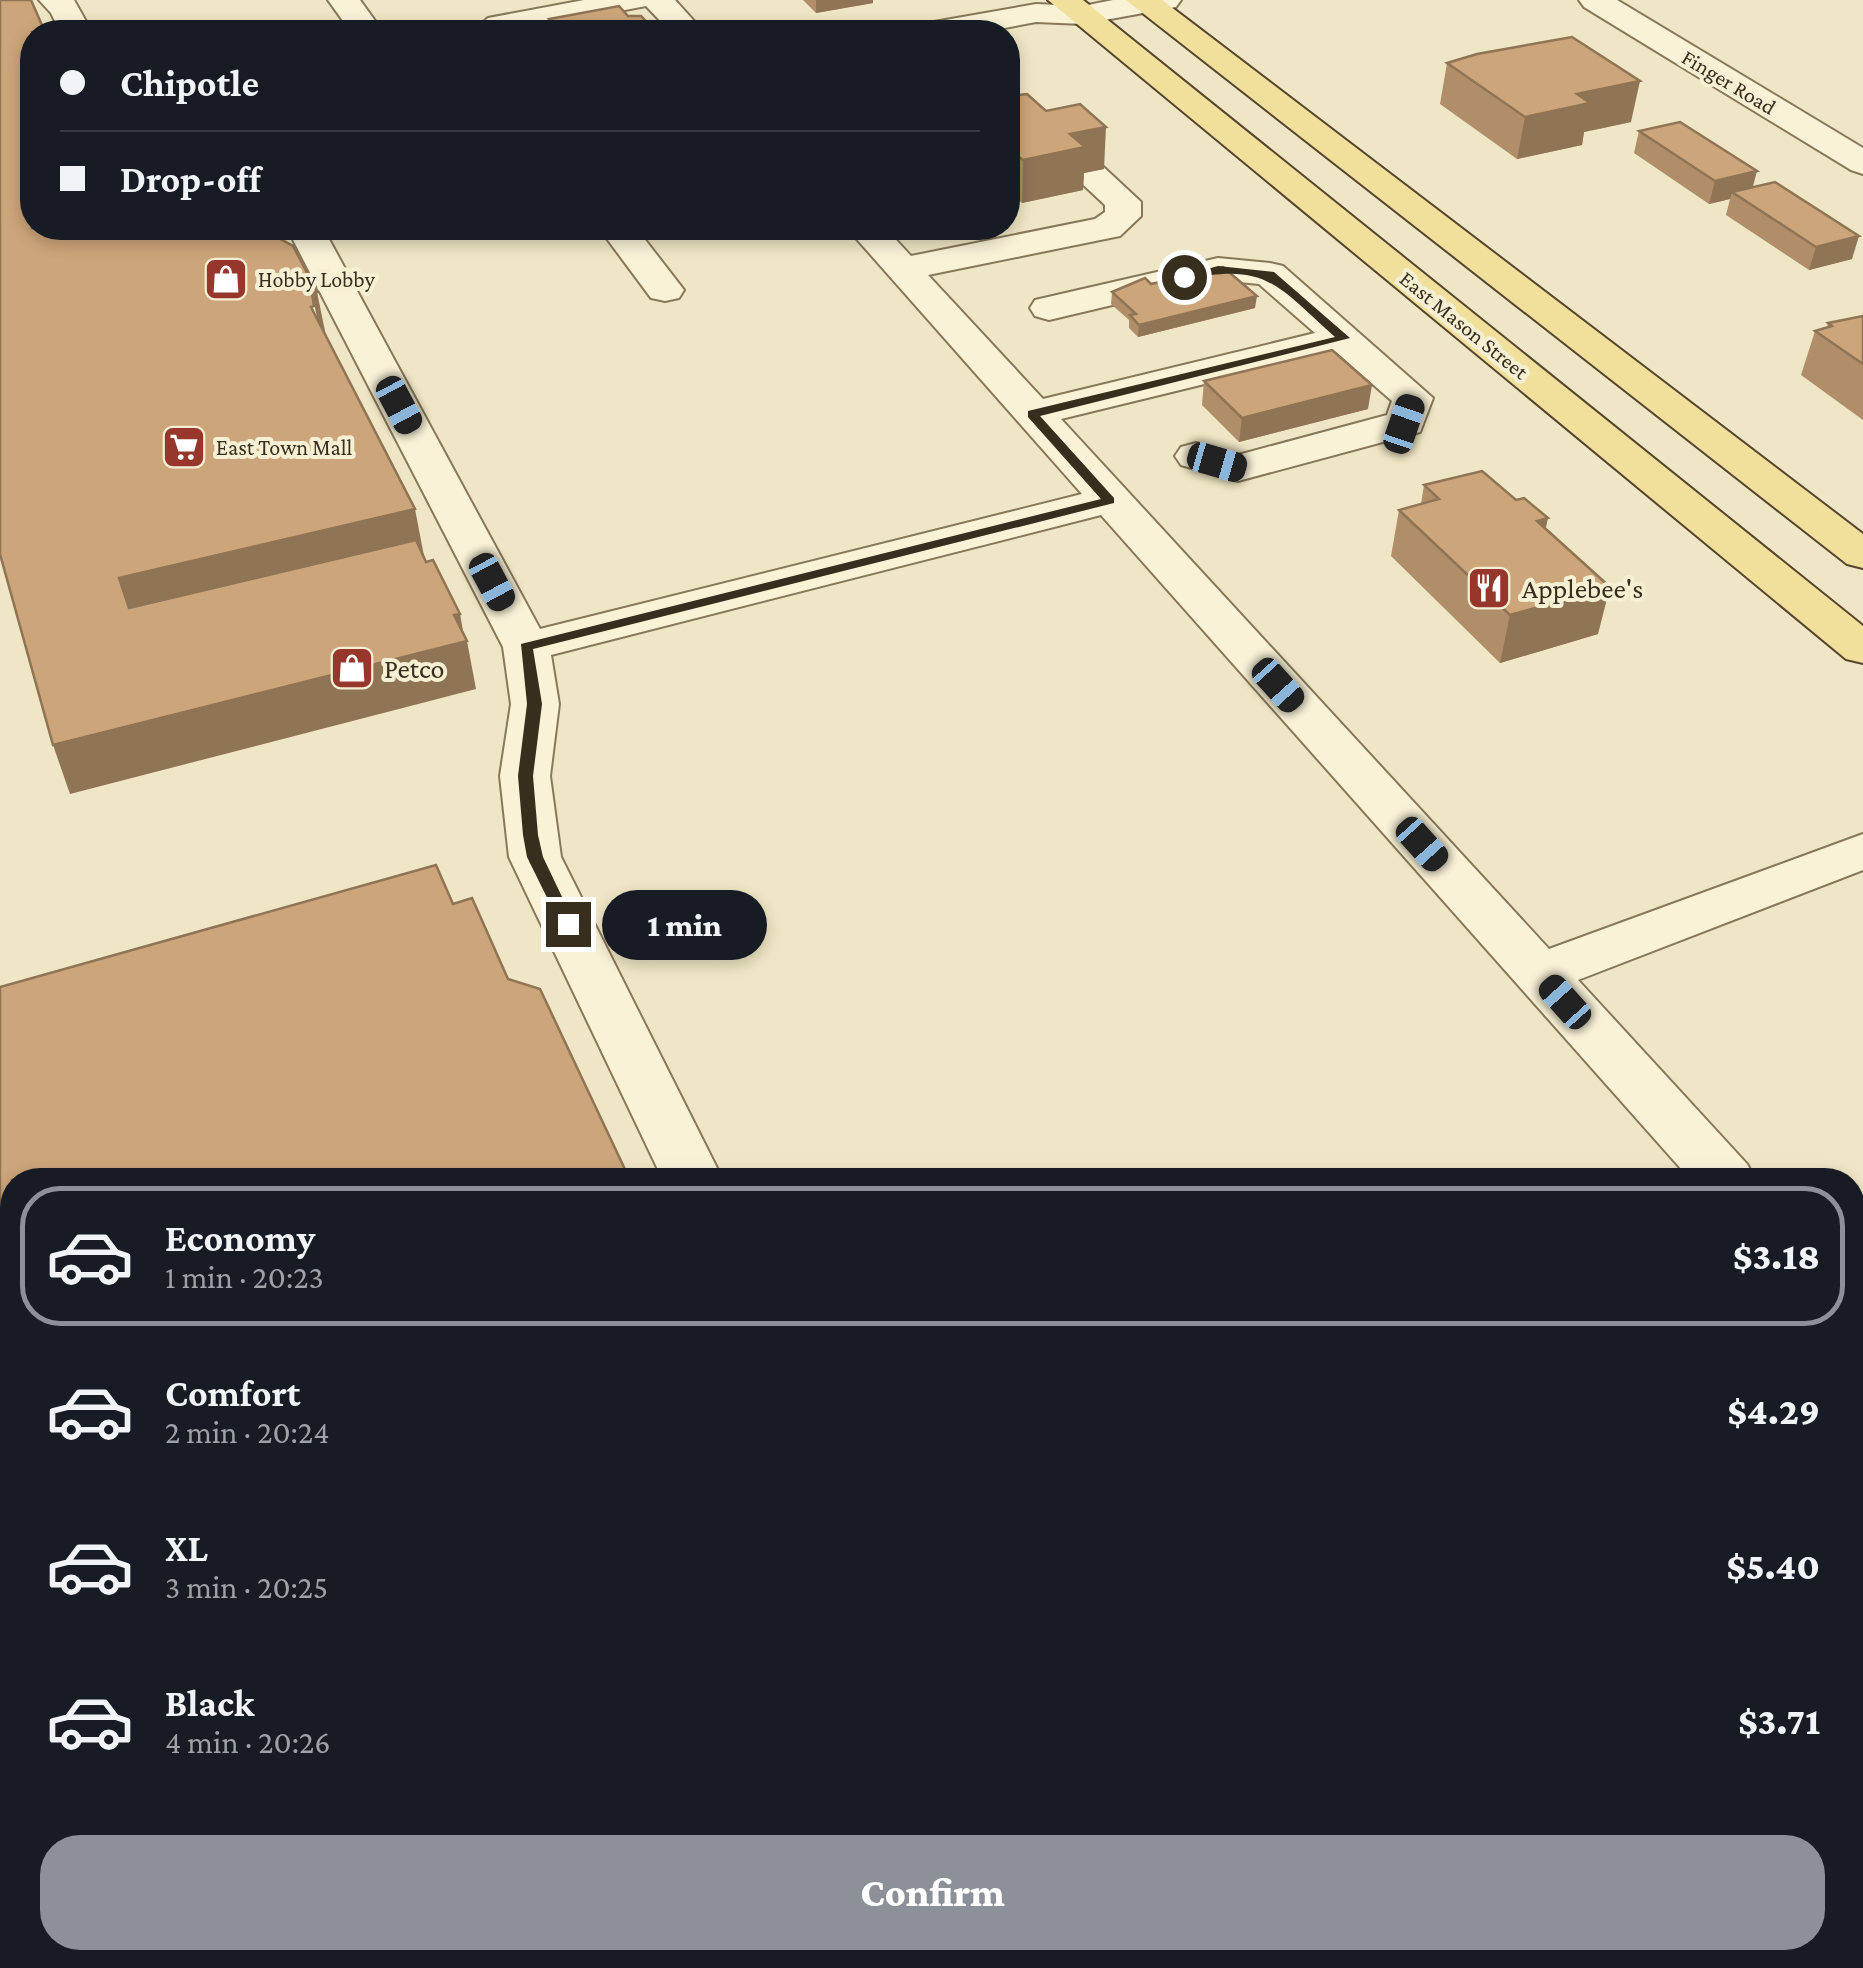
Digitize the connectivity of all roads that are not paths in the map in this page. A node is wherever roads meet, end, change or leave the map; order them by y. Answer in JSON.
{"nodes":[{"id":1,"x":54,"y":0,"type":"edge"},
{"id":2,"x":636,"y":0,"type":"edge"},
{"id":3,"x":658,"y":0,"type":"edge"},
{"id":4,"x":1595,"y":0,"type":"edge"},
{"id":5,"x":1151,"y":1,"type":"edge"},
{"id":6,"x":1074,"y":8,"type":"edge"},
{"id":7,"x":70,"y":20,"type":"edge"},
{"id":8,"x":527,"y":20,"type":"edge"},
{"id":9,"x":677,"y":20,"type":"edge"},
{"id":10,"x":1002,"y":20,"type":"edge"},
{"id":11,"x":1020,"y":41,"type":"edge"},
{"id":12,"x":1020,"y":122,"type":"edge"},
{"id":13,"x":1863,"y":163,"type":"edge"},
{"id":14,"x":312,"y":240,"type":"edge"},
{"id":15,"x":626,"y":240,"type":"edge"},
{"id":16,"x":875,"y":240,"type":"edge"},
{"id":17,"x":902,"y":269,"type":"junction"},
{"id":18,"x":665,"y":290,"type":"dead end"},
{"id":19,"x":1049,"y":308,"type":"dead end"},
{"id":20,"x":1344,"y":338,"type":"junction"},
{"id":21,"x":1032,"y":414,"type":"junction"},
{"id":22,"x":1196,"y":456,"type":"dead end"},
{"id":23,"x":1110,"y":500,"type":"junction"},
{"id":24,"x":1863,"y":554,"type":"edge"},
{"id":25,"x":526,"y":647,"type":"junction"},
{"id":26,"x":1863,"y":649,"type":"edge"},
{"id":27,"x":1863,"y":852,"type":"edge"},
{"id":28,"x":1540,"y":973,"type":"junction"},
{"id":29,"x":686,"y":1168,"type":"edge"},
{"id":30,"x":1715,"y":1168,"type":"edge"}],
"edges":[{"from":1,"to":7,"type":"street"},
{"from":2,"to":8,"type":"street"},
{"from":3,"to":9,"type":"street"},
{"from":4,"to":13,"type":"street","name":"Finger Road"},
{"from":5,"to":6,"type":"street"},
{"from":5,"to":24,"type":"main road"},
{"from":6,"to":10,"type":"street"},
{"from":6,"to":11,"type":"street"},
{"from":6,"to":26,"type":"main road","name":"East Mason Street"},
{"from":12,"to":17,"type":"street"},
{"from":14,"to":25,"type":"street"},
{"from":15,"to":18,"type":"street"},
{"from":16,"to":17,"type":"street"},
{"from":17,"to":21,"type":"street"},
{"from":19,"to":20,"type":"street"},
{"from":20,"to":21,"type":"street"},
{"from":20,"to":22,"type":"street"},
{"from":21,"to":23,"type":"street"},
{"from":23,"to":25,"type":"street"},
{"from":23,"to":28,"type":"street"},
{"from":25,"to":29,"type":"street"},
{"from":27,"to":28,"type":"street"},
{"from":28,"to":30,"type":"street"}]}
